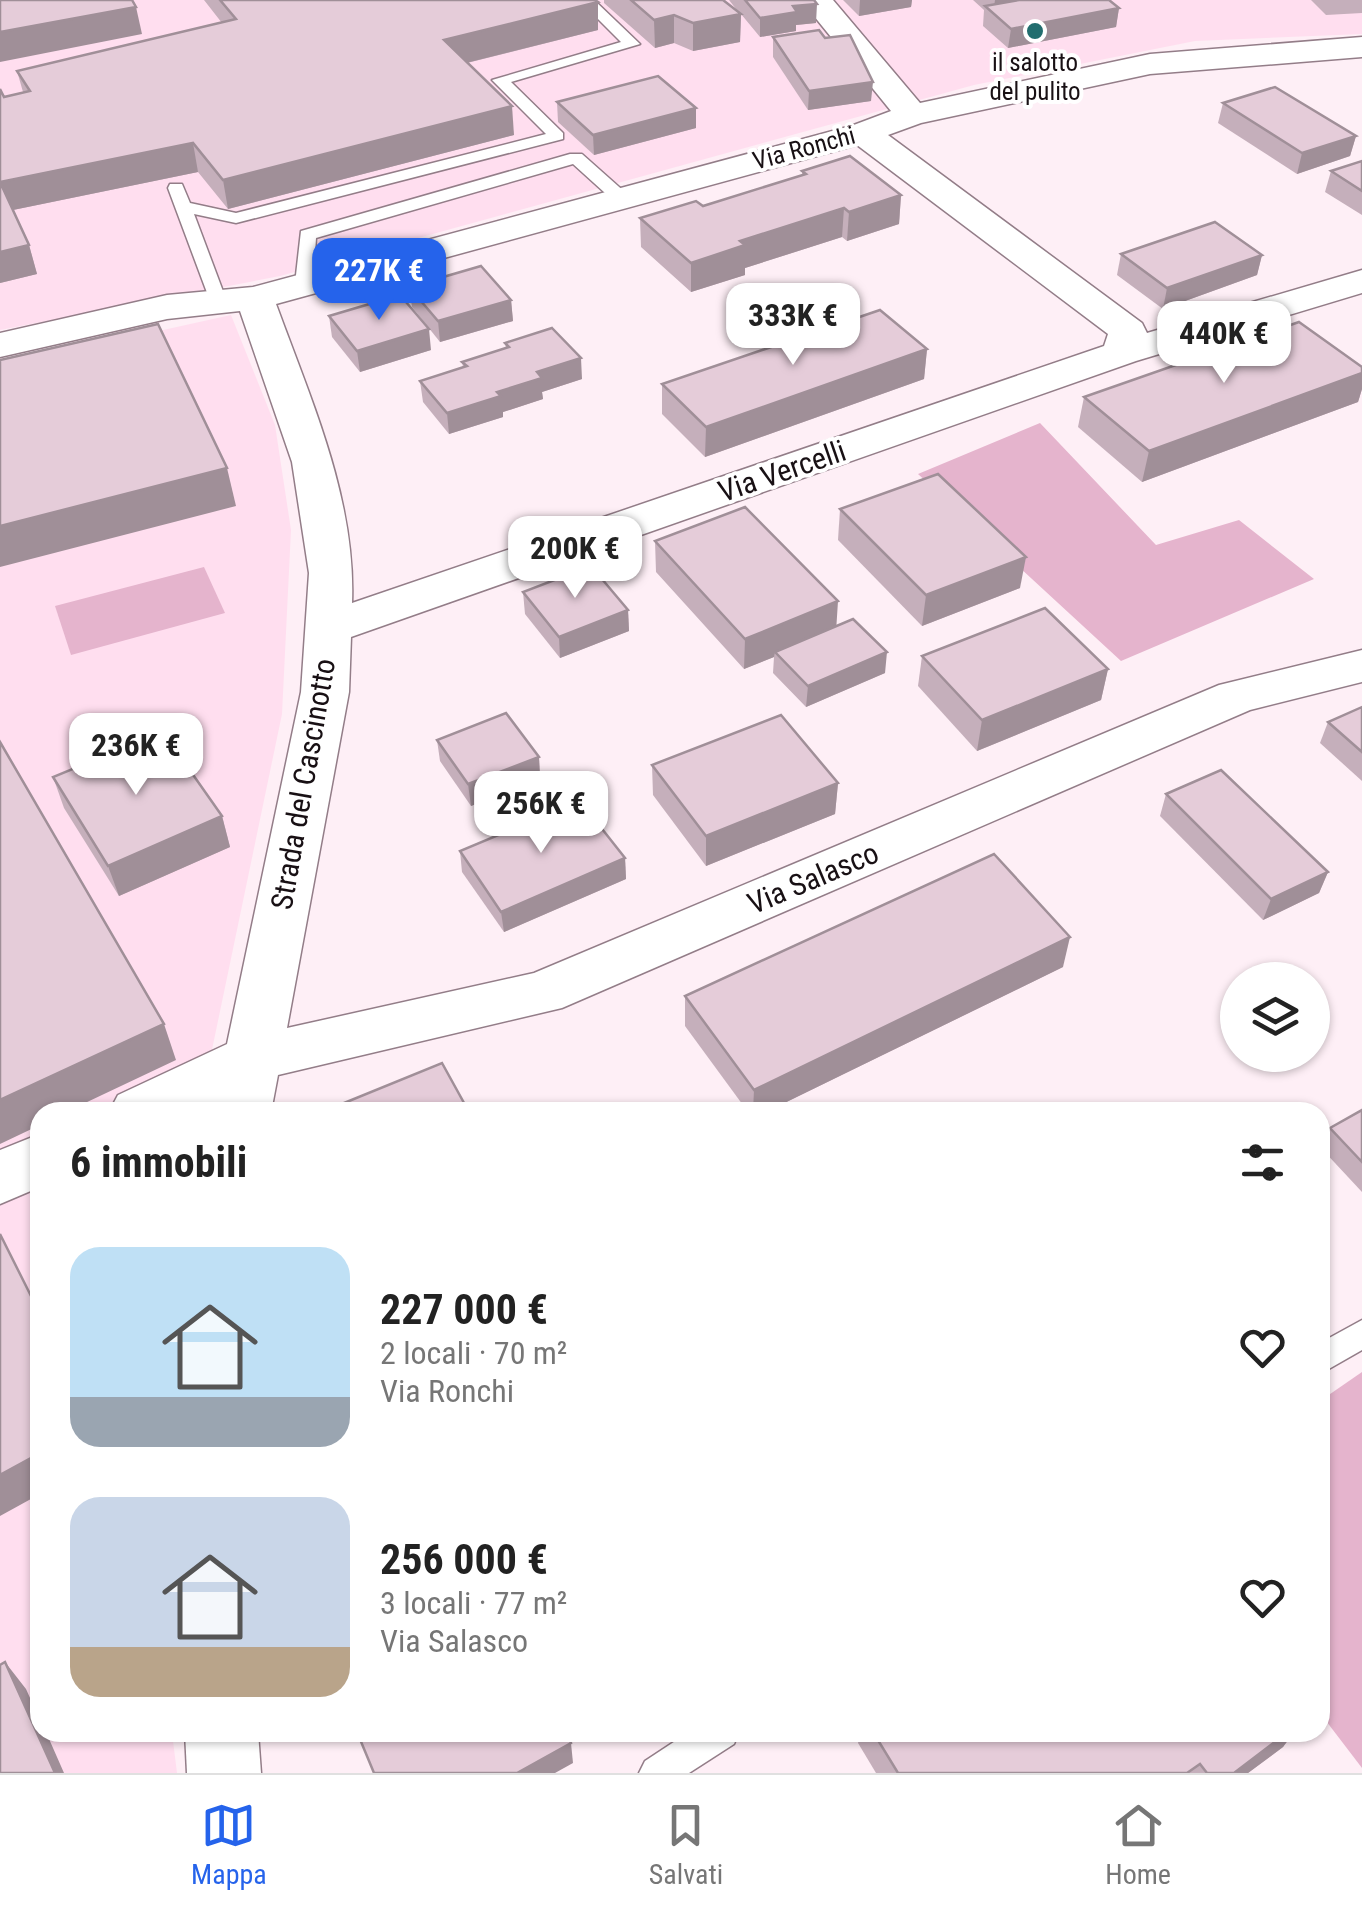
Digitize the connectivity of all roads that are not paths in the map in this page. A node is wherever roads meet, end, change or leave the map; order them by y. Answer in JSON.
{"nodes":[{"id":1,"x":586,"y":0,"type":"edge"},
{"id":2,"x":816,"y":0,"type":"edge"},
{"id":3,"x":1362,"y":48,"type":"edge"},
{"id":4,"x":912,"y":115,"type":"junction"},
{"id":5,"x":863,"y":132,"type":"junction"},
{"id":6,"x":176,"y":188,"type":"dead end"},
{"id":7,"x":621,"y":198,"type":"junction"},
{"id":8,"x":184,"y":208,"type":"junction"},
{"id":9,"x":1362,"y":280,"type":"edge"},
{"id":10,"x":304,"y":284,"type":"junction"},
{"id":11,"x":237,"y":300,"type":"junction"},
{"id":12,"x":0,"y":344,"type":"edge"},
{"id":13,"x":1122,"y":353,"type":"junction"},
{"id":14,"x":328,"y":628,"type":"junction"},
{"id":15,"x":1362,"y":666,"type":"edge"},
{"id":16,"x":253,"y":1058,"type":"junction"},
{"id":17,"x":159,"y":1102,"type":"edge"},
{"id":18,"x":244,"y":1102,"type":"edge"},
{"id":19,"x":30,"y":1164,"type":"edge"},
{"id":20,"x":0,"y":1178,"type":"edge"},
{"id":21,"x":1362,"y":1334,"type":"edge"},
{"id":22,"x":1330,"y":1354,"type":"edge"},
{"id":23,"x":222,"y":1742,"type":"edge"},
{"id":24,"x":706,"y":1742,"type":"edge"},
{"id":25,"x":224,"y":1773,"type":"edge"},
{"id":26,"x":657,"y":1773,"type":"edge"}],
"edges":[{"from":1,"to":8,"type":"lane"},
{"from":2,"to":4,"type":"street"},
{"from":3,"to":4,"type":"street","name":"Via Ronchi"},
{"from":4,"to":5,"type":"street","name":"Via Ronchi"},
{"from":5,"to":7,"type":"street","name":"Via Ronchi"},
{"from":5,"to":13,"type":"street"},
{"from":6,"to":8,"type":"lane"},
{"from":7,"to":10,"type":"street","name":"Via Ronchi"},
{"from":7,"to":10,"type":"lane"},
{"from":8,"to":11,"type":"lane"},
{"from":9,"to":13,"type":"street","name":"Via Vercelli"},
{"from":10,"to":11,"type":"street","name":"Via Ronchi"},
{"from":11,"to":12,"type":"street"},
{"from":11,"to":14,"type":"street","name":"Strada del Cascinotto"},
{"from":13,"to":14,"type":"street","name":"Via Vercelli"},
{"from":14,"to":16,"type":"street","name":"Strada del Cascinotto"},
{"from":15,"to":16,"type":"street","name":"Via Salasco"},
{"from":16,"to":17,"type":"street"},
{"from":16,"to":18,"type":"street","name":"Strada del Cascinotto"},
{"from":19,"to":20,"type":"street"},
{"from":21,"to":22,"type":"lane"},
{"from":23,"to":25,"type":"street"},
{"from":24,"to":26,"type":"lane"}]}
